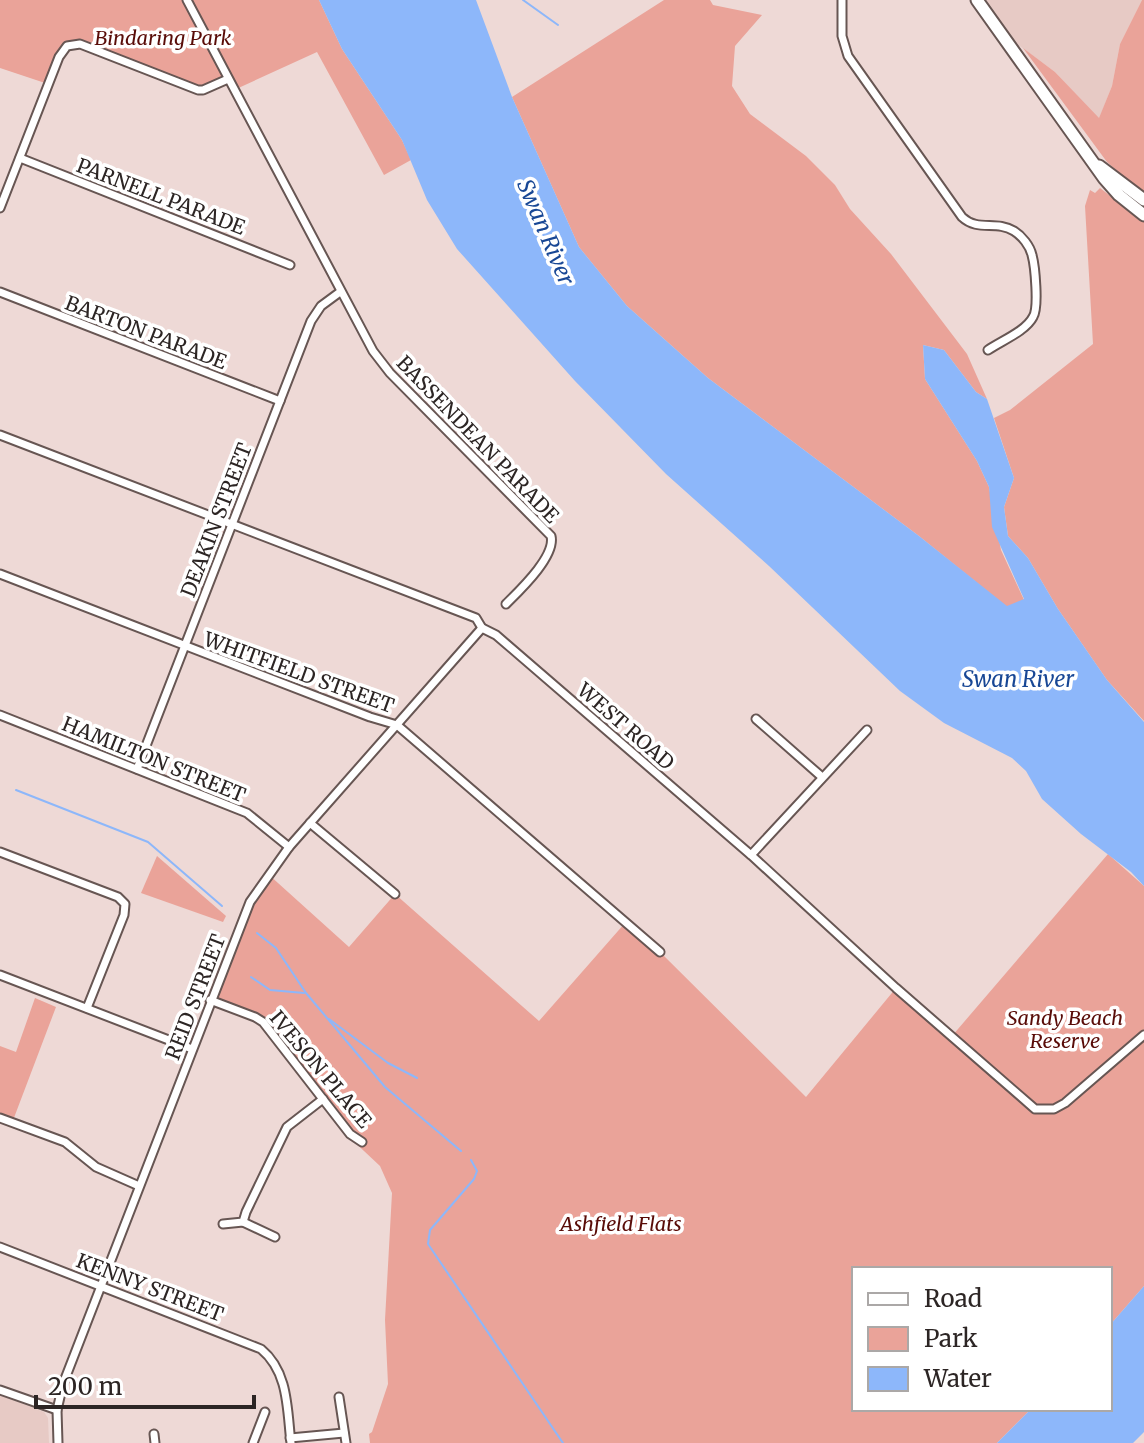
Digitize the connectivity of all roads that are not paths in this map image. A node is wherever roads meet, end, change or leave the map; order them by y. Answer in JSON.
{"nodes":[{"id":1,"x":187,"y":0,"type":"edge"},
{"id":2,"x":842,"y":0,"type":"edge"},
{"id":3,"x":977,"y":0,"type":"edge"},
{"id":4,"x":228,"y":79,"type":"junction"},
{"id":5,"x":20,"y":158,"type":"junction"},
{"id":6,"x":1095,"y":163,"type":"junction"},
{"id":7,"x":1144,"y":200,"type":"edge"},
{"id":8,"x":0,"y":208,"type":"edge"},
{"id":9,"x":1144,"y":215,"type":"edge"},
{"id":10,"x":290,"y":265,"type":"dead end"},
{"id":11,"x":0,"y":292,"type":"edge"},
{"id":12,"x":340,"y":292,"type":"junction"},
{"id":13,"x":988,"y":350,"type":"dead end"},
{"id":14,"x":280,"y":401,"type":"junction"},
{"id":15,"x":0,"y":435,"type":"edge"},
{"id":16,"x":232,"y":524,"type":"junction"},
{"id":17,"x":0,"y":574,"type":"edge"},
{"id":18,"x":506,"y":604,"type":"dead end"},
{"id":19,"x":482,"y":628,"type":"junction"},
{"id":20,"x":184,"y":647,"type":"junction"},
{"id":21,"x":0,"y":715,"type":"edge"},
{"id":22,"x":756,"y":719,"type":"dead end"},
{"id":23,"x":397,"y":725,"type":"junction"},
{"id":24,"x":867,"y":730,"type":"dead end"},
{"id":25,"x":137,"y":769,"type":"junction"},
{"id":26,"x":822,"y":777,"type":"junction"},
{"id":27,"x":310,"y":823,"type":"junction"},
{"id":28,"x":289,"y":847,"type":"junction"},
{"id":29,"x":0,"y":852,"type":"edge"},
{"id":30,"x":751,"y":855,"type":"junction"},
{"id":31,"x":395,"y":894,"type":"dead end"},
{"id":32,"x":660,"y":952,"type":"dead end"},
{"id":33,"x":0,"y":975,"type":"edge"},
{"id":34,"x":210,"y":1000,"type":"junction"},
{"id":35,"x":87,"y":1008,"type":"junction"},
{"id":36,"x":1144,"y":1035,"type":"edge"},
{"id":37,"x":192,"y":1049,"type":"junction"},
{"id":38,"x":323,"y":1099,"type":"junction"},
{"id":39,"x":0,"y":1118,"type":"edge"},
{"id":40,"x":362,"y":1142,"type":"dead end"},
{"id":41,"x":139,"y":1186,"type":"junction"},
{"id":42,"x":243,"y":1222,"type":"junction"},
{"id":43,"x":223,"y":1224,"type":"dead end"},
{"id":44,"x":275,"y":1237,"type":"dead end"},
{"id":45,"x":0,"y":1247,"type":"edge"},
{"id":46,"x":101,"y":1285,"type":"junction"},
{"id":47,"x":0,"y":1390,"type":"edge"},
{"id":48,"x":339,"y":1397,"type":"dead end"},
{"id":49,"x":57,"y":1410,"type":"junction"},
{"id":50,"x":265,"y":1412,"type":"dead end"},
{"id":51,"x":344,"y":1433,"type":"junction"},
{"id":52,"x":290,"y":1440,"type":"edge"},
{"id":53,"x":58,"y":1443,"type":"edge"},
{"id":54,"x":253,"y":1443,"type":"edge"},
{"id":55,"x":346,"y":1443,"type":"edge"}],
"edges":[{"from":1,"to":4,"type":"street","name":"BASSENDEAN PARADE"},
{"from":2,"to":13,"type":"street"},
{"from":3,"to":6,"type":"highway"},
{"from":4,"to":5,"type":"street"},
{"from":4,"to":12,"type":"street","name":"BASSENDEAN PARADE"},
{"from":5,"to":8,"type":"street"},
{"from":5,"to":10,"type":"street","name":"PARNELL PARADE"},
{"from":6,"to":7,"type":"highway"},
{"from":6,"to":9,"type":"highway"},
{"from":11,"to":14,"type":"street","name":"BARTON PARADE"},
{"from":12,"to":14,"type":"street","name":"DEAKIN STREET"},
{"from":12,"to":18,"type":"street","name":"BASSENDEAN PARADE"},
{"from":14,"to":16,"type":"street","name":"DEAKIN STREET"},
{"from":15,"to":16,"type":"street","name":"WEST ROAD"},
{"from":16,"to":19,"type":"street","name":"WEST ROAD"},
{"from":16,"to":20,"type":"street","name":"DEAKIN STREET"},
{"from":17,"to":20,"type":"street","name":"WHITFIELD STREET"},
{"from":19,"to":23,"type":"street","name":"REID STREET"},
{"from":19,"to":30,"type":"street","name":"WEST ROAD"},
{"from":20,"to":23,"type":"street","name":"WHITFIELD STREET"},
{"from":20,"to":25,"type":"street","name":"DEAKIN STREET"},
{"from":21,"to":25,"type":"street","name":"HAMILTON STREET"},
{"from":22,"to":26,"type":"street"},
{"from":23,"to":27,"type":"street","name":"REID STREET"},
{"from":23,"to":32,"type":"street","name":"WHITFIELD STREET"},
{"from":24,"to":26,"type":"street"},
{"from":25,"to":28,"type":"street","name":"HAMILTON STREET"},
{"from":26,"to":30,"type":"street"},
{"from":27,"to":28,"type":"street","name":"REID STREET"},
{"from":27,"to":31,"type":"street"},
{"from":28,"to":34,"type":"street","name":"REID STREET"},
{"from":29,"to":35,"type":"street"},
{"from":30,"to":36,"type":"street","name":"WEST ROAD"},
{"from":33,"to":35,"type":"street"},
{"from":34,"to":37,"type":"street","name":"REID STREET"},
{"from":34,"to":38,"type":"street","name":"IVESON PLACE"},
{"from":35,"to":37,"type":"street"},
{"from":37,"to":41,"type":"street","name":"REID STREET"},
{"from":38,"to":40,"type":"street","name":"IVESON PLACE"},
{"from":38,"to":42,"type":"street"},
{"from":39,"to":41,"type":"street"},
{"from":41,"to":46,"type":"street","name":"REID STREET"},
{"from":42,"to":43,"type":"street"},
{"from":42,"to":44,"type":"street"},
{"from":45,"to":46,"type":"street","name":"KENNY STREET"},
{"from":46,"to":49,"type":"street","name":"REID STREET"},
{"from":46,"to":52,"type":"street","name":"KENNY STREET"},
{"from":47,"to":49,"type":"street"},
{"from":48,"to":51,"type":"street"},
{"from":49,"to":53,"type":"street","name":"REID STREET"},
{"from":50,"to":54,"type":"street"},
{"from":51,"to":52,"type":"street"},
{"from":51,"to":55,"type":"street"}]}
